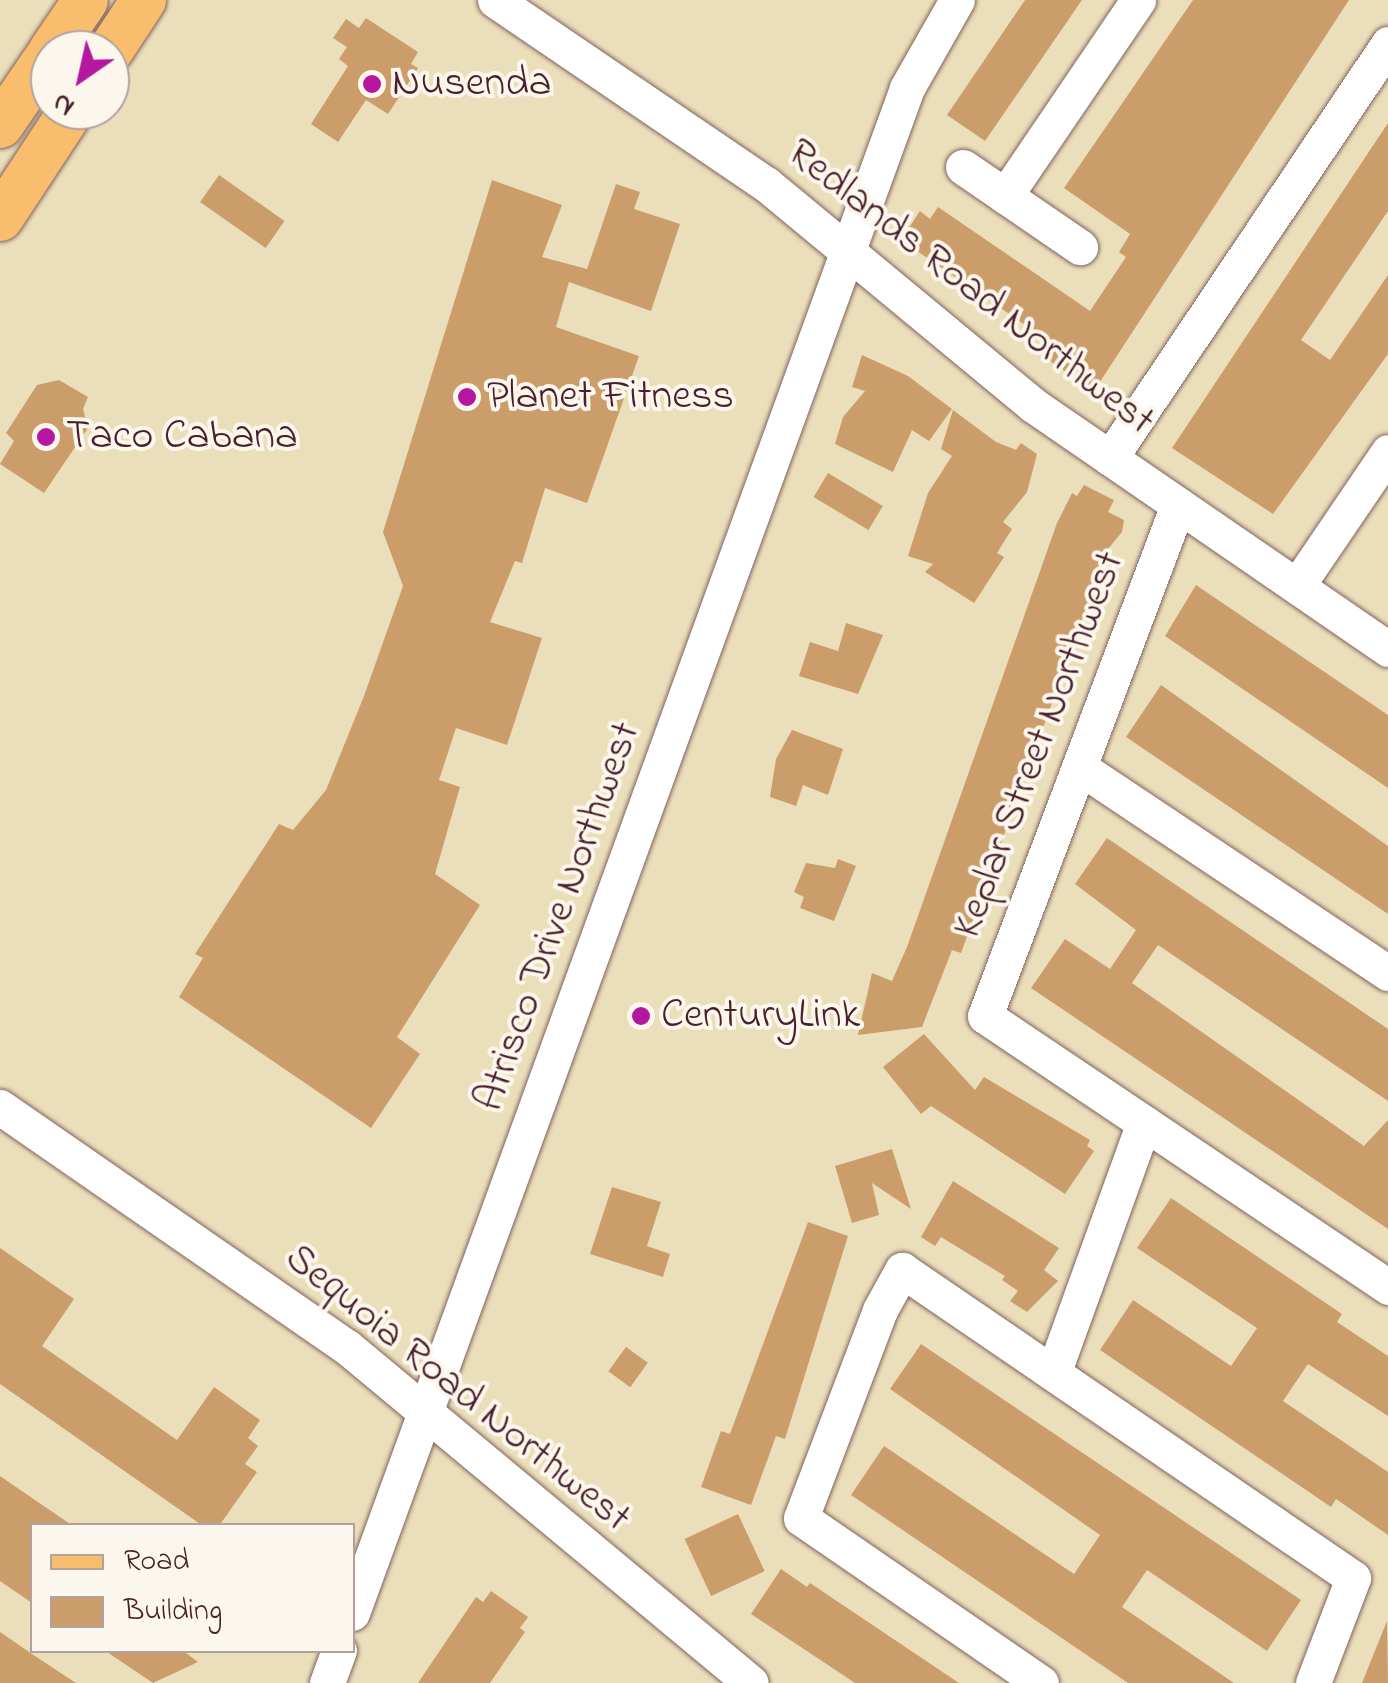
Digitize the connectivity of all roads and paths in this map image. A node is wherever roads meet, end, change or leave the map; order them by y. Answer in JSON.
{"nodes":[{"id":1,"x":85,"y":0,"type":"edge"},
{"id":2,"x":495,"y":0,"type":"edge"},
{"id":3,"x":957,"y":0,"type":"edge"},
{"id":4,"x":1138,"y":0,"type":"edge"},
{"id":5,"x":65,"y":30,"type":"edge"},
{"id":6,"x":1388,"y":44,"type":"edge"},
{"id":7,"x":30,"y":82,"type":"edge"},
{"id":8,"x":0,"y":126,"type":"edge"},
{"id":9,"x":58,"y":130,"type":"edge"},
{"id":10,"x":963,"y":166,"type":"dead end"},
{"id":11,"x":1005,"y":196,"type":"junction"},
{"id":12,"x":0,"y":218,"type":"edge"},
{"id":13,"x":1080,"y":247,"type":"dead end"},
{"id":14,"x":850,"y":251,"type":"junction"},
{"id":15,"x":1388,"y":452,"type":"edge"},
{"id":16,"x":1110,"y":458,"type":"junction"},
{"id":17,"x":1178,"y":505,"type":"junction"},
{"id":18,"x":1298,"y":586,"type":"junction"},
{"id":19,"x":1388,"y":649,"type":"edge"},
{"id":20,"x":1082,"y":769,"type":"junction"},
{"id":21,"x":1388,"y":973,"type":"edge"},
{"id":22,"x":0,"y":1107,"type":"edge"},
{"id":23,"x":1144,"y":1124,"type":"junction"},
{"id":24,"x":1388,"y":1287,"type":"edge"},
{"id":25,"x":1054,"y":1371,"type":"junction"},
{"id":26,"x":425,"y":1415,"type":"junction"},
{"id":27,"x":355,"y":1605,"type":"edge"},
{"id":28,"x":338,"y":1653,"type":"edge"},
{"id":29,"x":327,"y":1683,"type":"edge"},
{"id":30,"x":751,"y":1683,"type":"edge"},
{"id":31,"x":1041,"y":1683,"type":"edge"},
{"id":32,"x":1313,"y":1683,"type":"edge"}],
"edges":[{"from":1,"to":5,"type":"main road"},
{"from":2,"to":14,"type":"street","name":"Redlands Road Northwest"},
{"from":3,"to":14,"type":"street","name":"Atrisco Drive Northwest"},
{"from":4,"to":11,"type":"street"},
{"from":6,"to":16,"type":"street"},
{"from":7,"to":8,"type":"main road"},
{"from":9,"to":12,"type":"main road"},
{"from":10,"to":11,"type":"street"},
{"from":11,"to":13,"type":"street"},
{"from":14,"to":16,"type":"street","name":"Redlands Road Northwest"},
{"from":14,"to":26,"type":"street","name":"Atrisco Drive Northwest"},
{"from":15,"to":18,"type":"street"},
{"from":16,"to":17,"type":"street","name":"Redlands Road Northwest"},
{"from":17,"to":18,"type":"street","name":"Redlands Road Northwest"},
{"from":17,"to":20,"type":"street","name":"Keplar Street Northwest"},
{"from":18,"to":19,"type":"street","name":"Redlands Road Northwest"},
{"from":20,"to":21,"type":"street"},
{"from":20,"to":23,"type":"street","name":"Keplar Street Northwest"},
{"from":22,"to":26,"type":"street","name":"Sequoia Road Northwest"},
{"from":23,"to":24,"type":"street"},
{"from":23,"to":25,"type":"street"},
{"from":25,"to":31,"type":"street"},
{"from":25,"to":32,"type":"street"},
{"from":26,"to":27,"type":"street","name":"Atrisco Drive Northwest"},
{"from":26,"to":30,"type":"street","name":"Sequoia Road Northwest"},
{"from":28,"to":29,"type":"street"}]}
